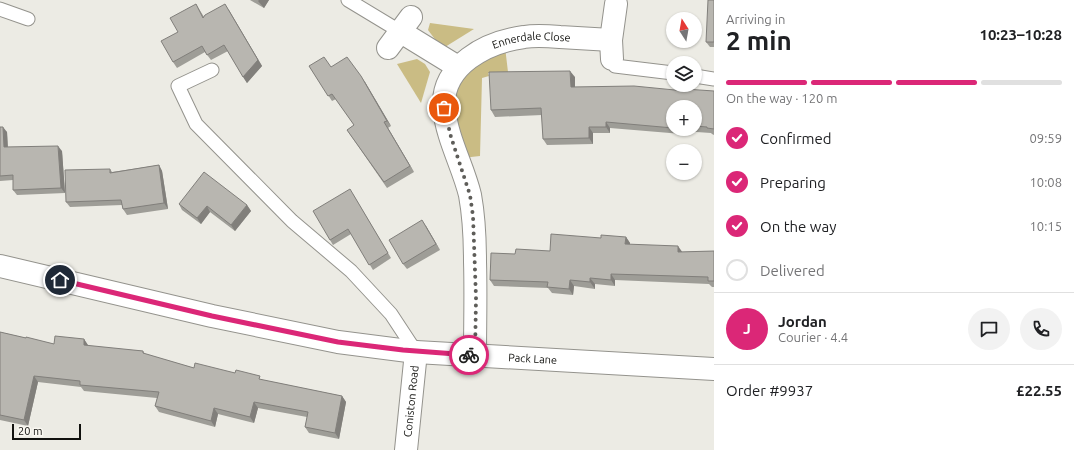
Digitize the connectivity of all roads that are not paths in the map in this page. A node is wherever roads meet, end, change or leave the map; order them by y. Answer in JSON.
{"nodes":[{"id":1,"x":348,"y":0,"type":"edge"},
{"id":2,"x":616,"y":4,"type":"dead end"},
{"id":3,"x":0,"y":10,"type":"edge"},
{"id":4,"x":28,"y":19,"type":"dead end"},
{"id":5,"x":400,"y":32,"type":"joint"},
{"id":6,"x":612,"y":49,"type":"junction"},
{"id":7,"x":458,"y":68,"type":"junction"},
{"id":8,"x":212,"y":70,"type":"dead end"},
{"id":9,"x":666,"y":72,"type":"edge"},
{"id":10,"x":702,"y":77,"type":"edge"},
{"id":11,"x":714,"y":78,"type":"edge"},
{"id":12,"x":0,"y":266,"type":"edge"},
{"id":13,"x":416,"y":352,"type":"junction"},
{"id":14,"x":475,"y":356,"type":"junction"},
{"id":15,"x":714,"y":369,"type":"edge"},
{"id":16,"x":406,"y":450,"type":"edge"}],
"edges":[{"from":1,"to":5,"type":"lane"},
{"from":2,"to":6,"type":"street"},
{"from":3,"to":4,"type":"lane"},
{"from":5,"to":7,"type":"street"},
{"from":6,"to":7,"type":"street","name":"Ennerdale Close"},
{"from":6,"to":9,"type":"lane"},
{"from":7,"to":14,"type":"street","name":"Ennerdale Close"},
{"from":8,"to":13,"type":"lane"},
{"from":10,"to":11,"type":"lane"},
{"from":12,"to":13,"type":"street","name":"Pack Lane"},
{"from":13,"to":14,"type":"street","name":"Pack Lane"},
{"from":13,"to":16,"type":"street","name":"Coniston Road"},
{"from":14,"to":15,"type":"street","name":"Pack Lane"}]}
